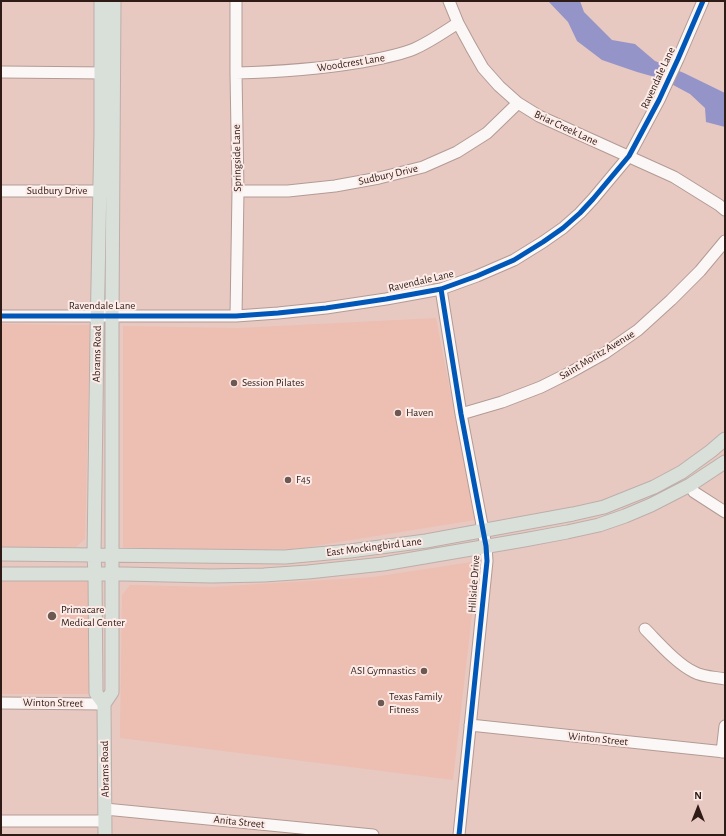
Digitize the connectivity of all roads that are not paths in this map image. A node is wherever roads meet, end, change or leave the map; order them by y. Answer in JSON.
{"nodes":[{"id":1,"x":101,"y":1,"type":"edge"},
{"id":2,"x":114,"y":1,"type":"edge"},
{"id":3,"x":236,"y":1,"type":"edge"},
{"id":4,"x":449,"y":1,"type":"edge"},
{"id":5,"x":703,"y":1,"type":"edge"},
{"id":6,"x":458,"y":23,"type":"junction"},
{"id":7,"x":1,"y":72,"type":"edge"},
{"id":8,"x":107,"y":73,"type":"junction"},
{"id":9,"x":236,"y":73,"type":"junction"},
{"id":10,"x":518,"y":103,"type":"junction"},
{"id":11,"x":629,"y":156,"type":"junction"},
{"id":12,"x":1,"y":191,"type":"edge"},
{"id":13,"x":106,"y":191,"type":"junction"},
{"id":14,"x":238,"y":192,"type":"junction"},
{"id":15,"x":725,"y":210,"type":"edge"},
{"id":16,"x":725,"y":241,"type":"edge"},
{"id":17,"x":441,"y":288,"type":"junction"},
{"id":18,"x":1,"y":316,"type":"edge"},
{"id":19,"x":97,"y":316,"type":"junction"},
{"id":20,"x":112,"y":316,"type":"junction"},
{"id":21,"x":236,"y":316,"type":"junction"},
{"id":22,"x":96,"y":407,"type":"junction"},
{"id":23,"x":112,"y":407,"type":"junction"},
{"id":24,"x":461,"y":414,"type":"junction"},
{"id":25,"x":725,"y":439,"type":"edge"},
{"id":26,"x":725,"y":462,"type":"edge"},
{"id":27,"x":682,"y":472,"type":"junction"},
{"id":28,"x":690,"y":485,"type":"junction"},
{"id":29,"x":725,"y":512,"type":"edge"},
{"id":30,"x":483,"y":530,"type":"junction"},
{"id":31,"x":486,"y":546,"type":"junction"},
{"id":32,"x":1,"y":554,"type":"edge"},
{"id":33,"x":94,"y":555,"type":"junction"},
{"id":34,"x":112,"y":556,"type":"junction"},
{"id":35,"x":1,"y":574,"type":"edge"},
{"id":36,"x":112,"y":574,"type":"junction"},
{"id":37,"x":95,"y":575,"type":"junction"},
{"id":38,"x":645,"y":629,"type":"dead end"},
{"id":39,"x":725,"y":679,"type":"edge"},
{"id":40,"x":1,"y":703,"type":"edge"},
{"id":41,"x":104,"y":704,"type":"junction"},
{"id":42,"x":470,"y":725,"type":"junction"},
{"id":43,"x":725,"y":726,"type":"edge"},
{"id":44,"x":723,"y":752,"type":"edge"},
{"id":45,"x":105,"y":815,"type":"junction"},
{"id":46,"x":1,"y":821,"type":"edge"},
{"id":47,"x":105,"y":835,"type":"edge"},
{"id":48,"x":373,"y":835,"type":"edge"},
{"id":49,"x":459,"y":835,"type":"edge"}],
"edges":[{"from":1,"to":8,"type":"main road","name":"Abrams Road"},
{"from":2,"to":8,"type":"main road","name":"Abrams Road"},
{"from":3,"to":9,"type":"street","name":"Springside Lane"},
{"from":4,"to":6,"type":"street","name":"Briar Creek Lane"},
{"from":5,"to":11,"type":"street","name":"Ravendale Lane"},
{"from":6,"to":9,"type":"street","name":"Woodcrest Lane"},
{"from":6,"to":10,"type":"street","name":"Briar Creek Lane"},
{"from":7,"to":8,"type":"street"},
{"from":8,"to":13,"type":"main road","name":"Abrams Road"},
{"from":9,"to":14,"type":"street","name":"Springside Lane"},
{"from":10,"to":11,"type":"street","name":"Briar Creek Lane"},
{"from":10,"to":14,"type":"street","name":"Sudbury Drive"},
{"from":11,"to":15,"type":"street","name":"Briar Creek Lane"},
{"from":11,"to":17,"type":"street","name":"Ravendale Lane"},
{"from":12,"to":13,"type":"street","name":"Sudbury Drive"},
{"from":13,"to":19,"type":"main road","name":"Abrams Road"},
{"from":13,"to":20,"type":"main road","name":"Abrams Road"},
{"from":14,"to":21,"type":"street","name":"Springside Lane"},
{"from":16,"to":24,"type":"street","name":"Saint Moritz Avenue"},
{"from":17,"to":21,"type":"street","name":"Ravendale Lane"},
{"from":17,"to":24,"type":"street","name":"Hillside Drive"},
{"from":18,"to":19,"type":"street","name":"Ravendale Lane"},
{"from":19,"to":20,"type":"street","name":"Ravendale Lane"},
{"from":19,"to":22,"type":"main road","name":"Abrams Road"},
{"from":20,"to":21,"type":"street","name":"Ravendale Lane"},
{"from":20,"to":23,"type":"main road","name":"Abrams Road"},
{"from":22,"to":23,"type":"main road"},
{"from":22,"to":33,"type":"main road","name":"Abrams Road"},
{"from":23,"to":34,"type":"main road","name":"Abrams Road"},
{"from":24,"to":30,"type":"street","name":"Hillside Drive"},
{"from":25,"to":27,"type":"main road","name":"East Mockingbird Lane"},
{"from":26,"to":28,"type":"main road","name":"East Mockingbird Lane"},
{"from":27,"to":28,"type":"main road"},
{"from":27,"to":30,"type":"main road","name":"East Mockingbird Lane"},
{"from":28,"to":29,"type":"street"},
{"from":28,"to":31,"type":"main road","name":"East Mockingbird Lane"},
{"from":30,"to":31,"type":"street","name":"Hillside Drive"},
{"from":30,"to":34,"type":"main road","name":"East Mockingbird Lane"},
{"from":31,"to":36,"type":"main road","name":"East Mockingbird Lane"},
{"from":31,"to":42,"type":"street","name":"Hillside Drive"},
{"from":32,"to":33,"type":"main road","name":"East Mockingbird Lane"},
{"from":33,"to":34,"type":"main road","name":"East Mockingbird Lane"},
{"from":33,"to":37,"type":"main road","name":"Abrams Road"},
{"from":34,"to":36,"type":"main road","name":"Abrams Road"},
{"from":35,"to":37,"type":"main road","name":"East Mockingbird Lane"},
{"from":36,"to":37,"type":"main road","name":"East Mockingbird Lane"},
{"from":36,"to":41,"type":"main road","name":"Abrams Road"},
{"from":37,"to":41,"type":"main road","name":"Abrams Road"},
{"from":38,"to":39,"type":"street"},
{"from":40,"to":41,"type":"street","name":"Winton Street"},
{"from":41,"to":45,"type":"main road","name":"Abrams Road"},
{"from":42,"to":44,"type":"street","name":"Winton Street"},
{"from":42,"to":49,"type":"street","name":"Hillside Drive"},
{"from":43,"to":44,"type":"street"},
{"from":45,"to":46,"type":"street","name":"Anita Street"},
{"from":45,"to":47,"type":"main road","name":"Abrams Road"},
{"from":45,"to":48,"type":"street","name":"Anita Street"}]}
